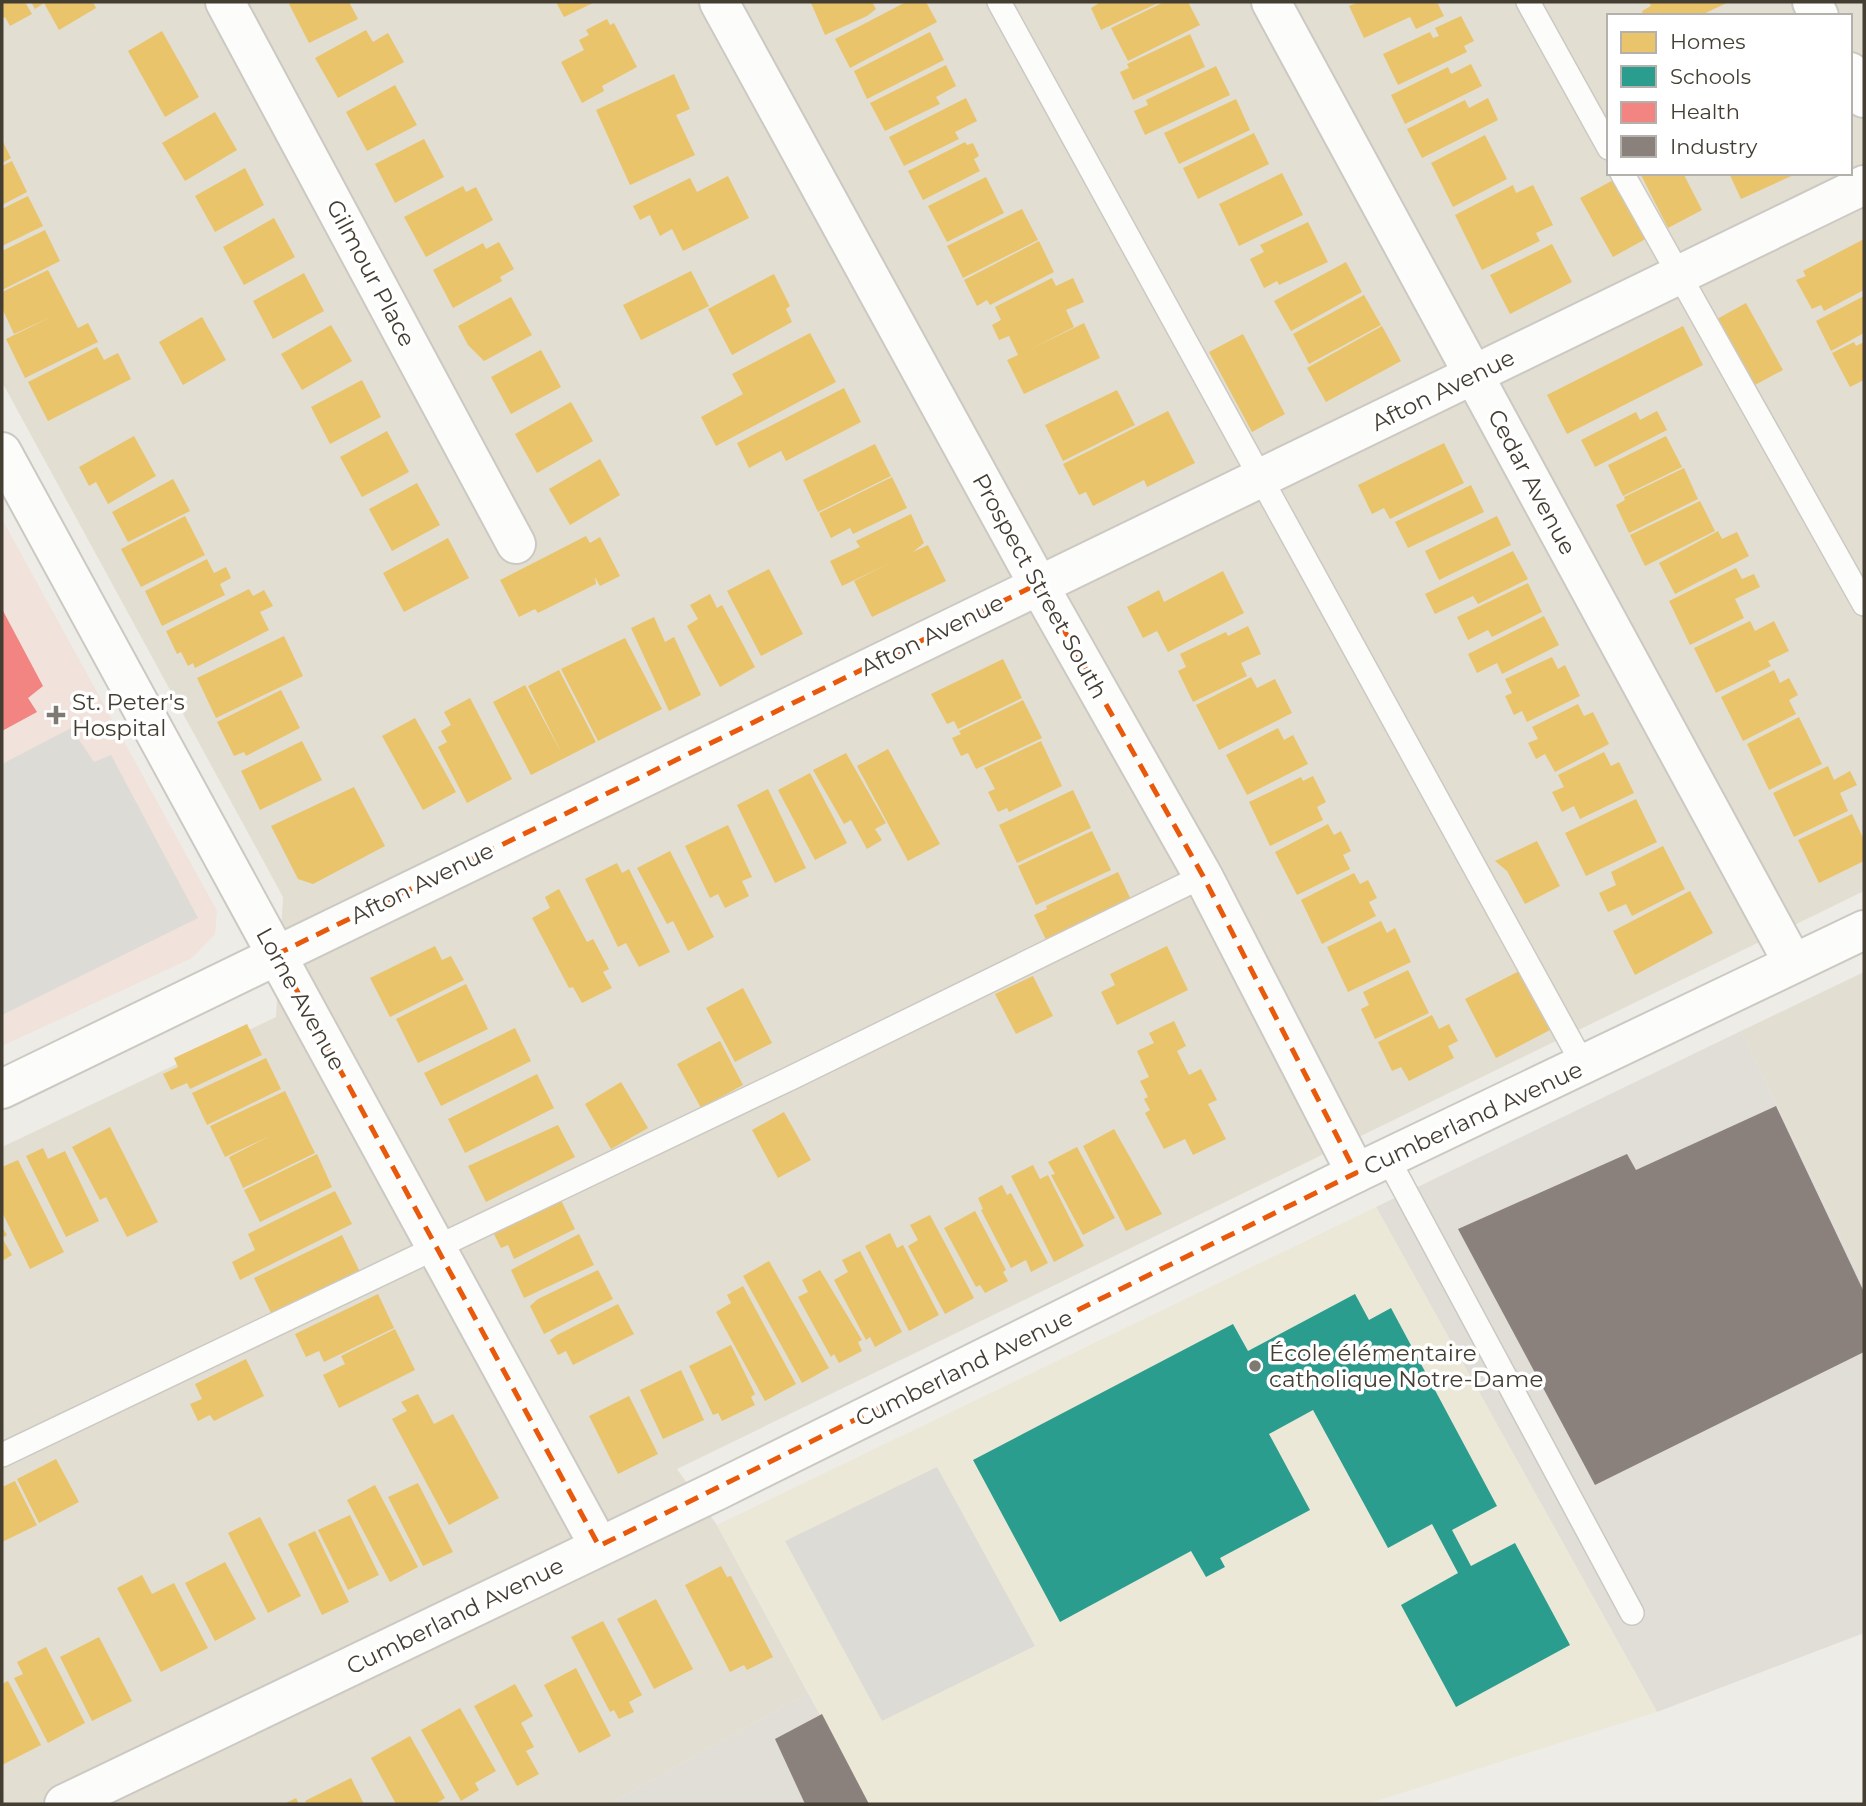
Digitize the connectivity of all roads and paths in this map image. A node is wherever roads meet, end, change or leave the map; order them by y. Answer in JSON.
{"nodes":[{"id":1,"x":225,"y":2,"type":"edge"},
{"id":2,"x":719,"y":2,"type":"edge"},
{"id":3,"x":999,"y":2,"type":"edge"},
{"id":4,"x":1271,"y":2,"type":"edge"},
{"id":5,"x":1528,"y":2,"type":"edge"},
{"id":6,"x":1852,"y":76,"type":"edge"},
{"id":7,"x":1864,"y":98,"type":"edge"},
{"id":8,"x":1607,"y":144,"type":"edge"},
{"id":9,"x":1623,"y":175,"type":"edge"},
{"id":10,"x":1864,"y":185,"type":"edge"},
{"id":11,"x":1678,"y":275,"type":"junction"},
{"id":12,"x":1475,"y":375,"type":"junction"},
{"id":13,"x":2,"y":452,"type":"edge"},
{"id":14,"x":1261,"y":477,"type":"junction"},
{"id":15,"x":516,"y":544,"type":"dead end"},
{"id":16,"x":1038,"y":584,"type":"junction"},
{"id":17,"x":1864,"y":604,"type":"edge"},
{"id":18,"x":1203,"y":876,"type":"junction"},
{"id":19,"x":1864,"y":930,"type":"edge"},
{"id":20,"x":277,"y":954,"type":"junction"},
{"id":21,"x":1793,"y":963,"type":"junction"},
{"id":22,"x":1584,"y":1066,"type":"junction"},
{"id":23,"x":2,"y":1089,"type":"edge"},
{"id":24,"x":1372,"y":1166,"type":"junction"},
{"id":25,"x":437,"y":1248,"type":"junction"},
{"id":26,"x":2,"y":1455,"type":"edge"},
{"id":27,"x":599,"y":1546,"type":"junction"},
{"id":28,"x":1632,"y":1613,"type":"dead end"},
{"id":29,"x":64,"y":1804,"type":"edge"}],
"edges":[{"from":1,"to":15,"type":"street","name":"Gilmour Place"},
{"from":2,"to":16,"type":"street","name":"Prospect Street South"},
{"from":3,"to":14,"type":"lane"},
{"from":4,"to":12,"type":"street","name":"Cedar Avenue"},
{"from":5,"to":8,"type":"lane"},
{"from":6,"to":7,"type":"street"},
{"from":9,"to":11,"type":"lane"},
{"from":10,"to":11,"type":"street","name":"Afton Avenue"},
{"from":11,"to":12,"type":"street","name":"Afton Avenue"},
{"from":11,"to":17,"type":"lane"},
{"from":12,"to":14,"type":"street","name":"Afton Avenue"},
{"from":12,"to":21,"type":"street","name":"Cedar Avenue"},
{"from":13,"to":20,"type":"street","name":"Lorne Avenue"},
{"from":14,"to":16,"type":"street","name":"Afton Avenue"},
{"from":14,"to":22,"type":"lane"},
{"from":16,"to":18,"type":"street","name":"Prospect Street South"},
{"from":16,"to":20,"type":"street","name":"Afton Avenue"},
{"from":18,"to":24,"type":"street","name":"Prospect Street South"},
{"from":18,"to":25,"type":"lane"},
{"from":19,"to":21,"type":"street","name":"Cumberland Avenue"},
{"from":20,"to":23,"type":"street","name":"Afton Avenue"},
{"from":20,"to":25,"type":"street","name":"Lorne Avenue"},
{"from":21,"to":22,"type":"street","name":"Cumberland Avenue"},
{"from":22,"to":24,"type":"street","name":"Cumberland Avenue"},
{"from":24,"to":27,"type":"street","name":"Cumberland Avenue"},
{"from":24,"to":28,"type":"lane"},
{"from":25,"to":26,"type":"lane"},
{"from":25,"to":27,"type":"street","name":"Lorne Avenue"},
{"from":27,"to":29,"type":"street","name":"Cumberland Avenue"}]}
